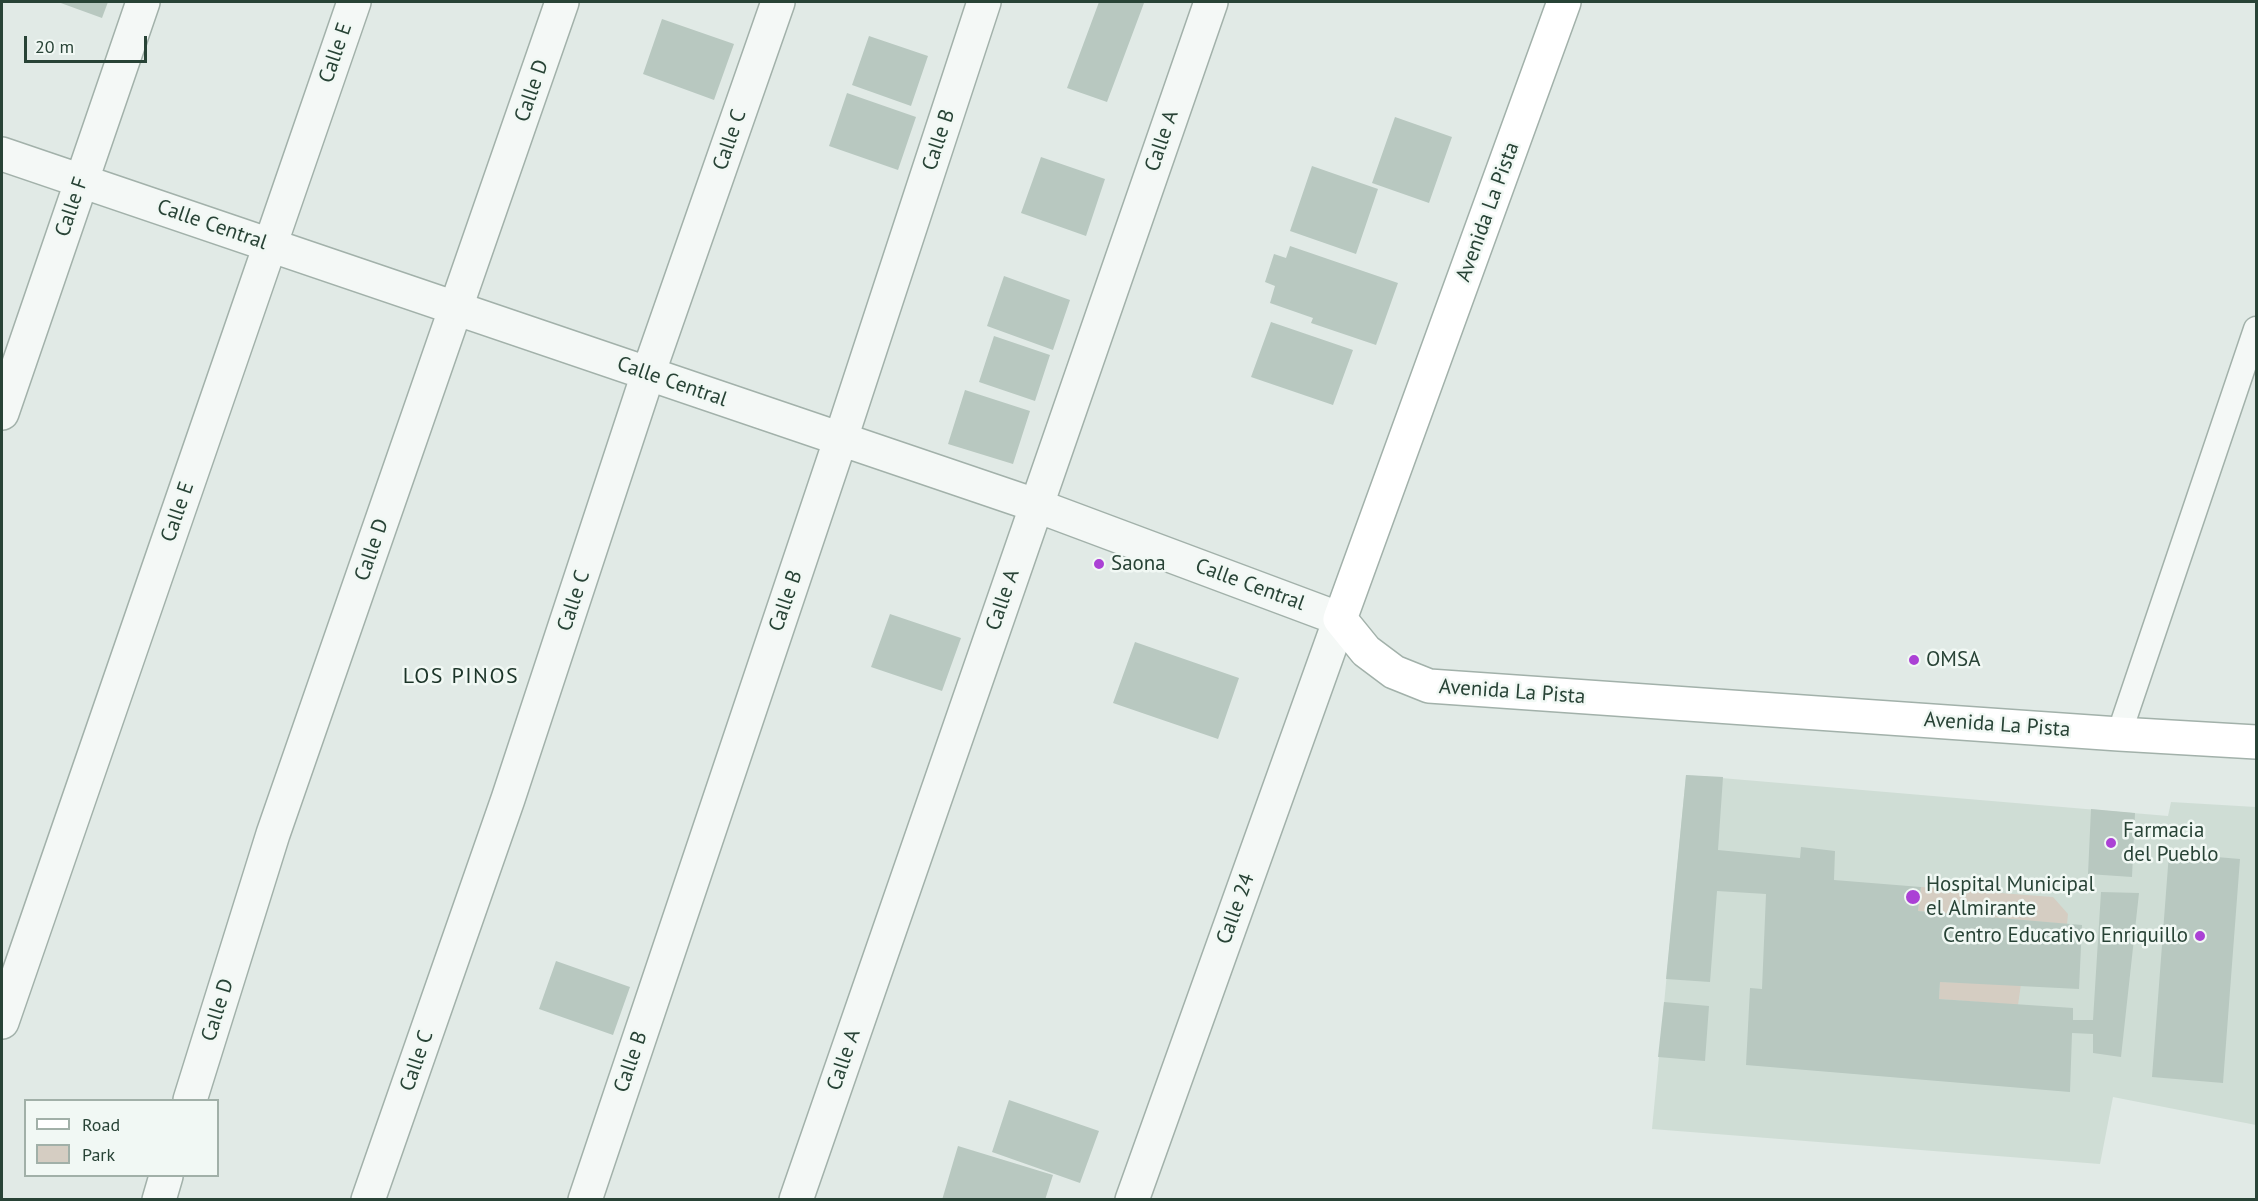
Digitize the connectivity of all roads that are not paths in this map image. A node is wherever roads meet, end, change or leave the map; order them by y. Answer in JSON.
{"nodes":[{"id":1,"x":143,"y":2,"type":"edge"},
{"id":2,"x":354,"y":2,"type":"edge"},
{"id":3,"x":562,"y":2,"type":"edge"},
{"id":4,"x":778,"y":2,"type":"edge"},
{"id":5,"x":984,"y":2,"type":"edge"},
{"id":6,"x":1211,"y":2,"type":"edge"},
{"id":7,"x":1564,"y":2,"type":"edge"},
{"id":8,"x":2,"y":153,"type":"edge"},
{"id":9,"x":81,"y":181,"type":"junction"},
{"id":10,"x":271,"y":245,"type":"junction"},
{"id":11,"x":457,"y":308,"type":"junction"},
{"id":12,"x":2256,"y":329,"type":"edge"},
{"id":13,"x":9,"y":365,"type":"edge"},
{"id":14,"x":648,"y":374,"type":"junction"},
{"id":15,"x":2,"y":413,"type":"edge"},
{"id":16,"x":840,"y":438,"type":"junction"},
{"id":17,"x":1035,"y":505,"type":"junction"},
{"id":18,"x":1340,"y":619,"type":"junction"},
{"id":19,"x":2120,"y":734,"type":"junction"},
{"id":20,"x":2256,"y":741,"type":"edge"},
{"id":21,"x":2,"y":1022,"type":"edge"},
{"id":22,"x":191,"y":1099,"type":"edge"},
{"id":23,"x":166,"y":1177,"type":"edge"},
{"id":24,"x":159,"y":1200,"type":"edge"},
{"id":25,"x":368,"y":1200,"type":"edge"},
{"id":26,"x":585,"y":1200,"type":"edge"},
{"id":27,"x":796,"y":1200,"type":"edge"},
{"id":28,"x":1132,"y":1200,"type":"edge"}],
"edges":[{"from":1,"to":9,"type":"street","name":"Calle F"},
{"from":2,"to":10,"type":"street","name":"Calle E"},
{"from":3,"to":11,"type":"street","name":"Calle D"},
{"from":4,"to":14,"type":"street","name":"Calle C"},
{"from":5,"to":16,"type":"street","name":"Calle B"},
{"from":6,"to":17,"type":"street","name":"Calle A"},
{"from":7,"to":18,"type":"main road","name":"Avenida La Pista"},
{"from":8,"to":9,"type":"street","name":"Calle Central"},
{"from":9,"to":10,"type":"street","name":"Calle Central"},
{"from":9,"to":13,"type":"street","name":"Calle F"},
{"from":10,"to":11,"type":"street","name":"Calle Central"},
{"from":10,"to":21,"type":"street","name":"Calle E"},
{"from":11,"to":14,"type":"street","name":"Calle Central"},
{"from":11,"to":22,"type":"street","name":"Calle D"},
{"from":12,"to":19,"type":"lane"},
{"from":13,"to":15,"type":"street","name":"Calle F"},
{"from":14,"to":16,"type":"street","name":"Calle Central"},
{"from":14,"to":25,"type":"street","name":"Calle C"},
{"from":16,"to":17,"type":"street","name":"Calle Central"},
{"from":16,"to":26,"type":"street","name":"Calle B"},
{"from":17,"to":18,"type":"street","name":"Calle Central"},
{"from":17,"to":27,"type":"street","name":"Calle A"},
{"from":18,"to":19,"type":"main road","name":"Avenida La Pista"},
{"from":18,"to":28,"type":"street","name":"Calle 24"},
{"from":19,"to":20,"type":"main road","name":"Avenida La Pista"},
{"from":23,"to":24,"type":"street"}]}
